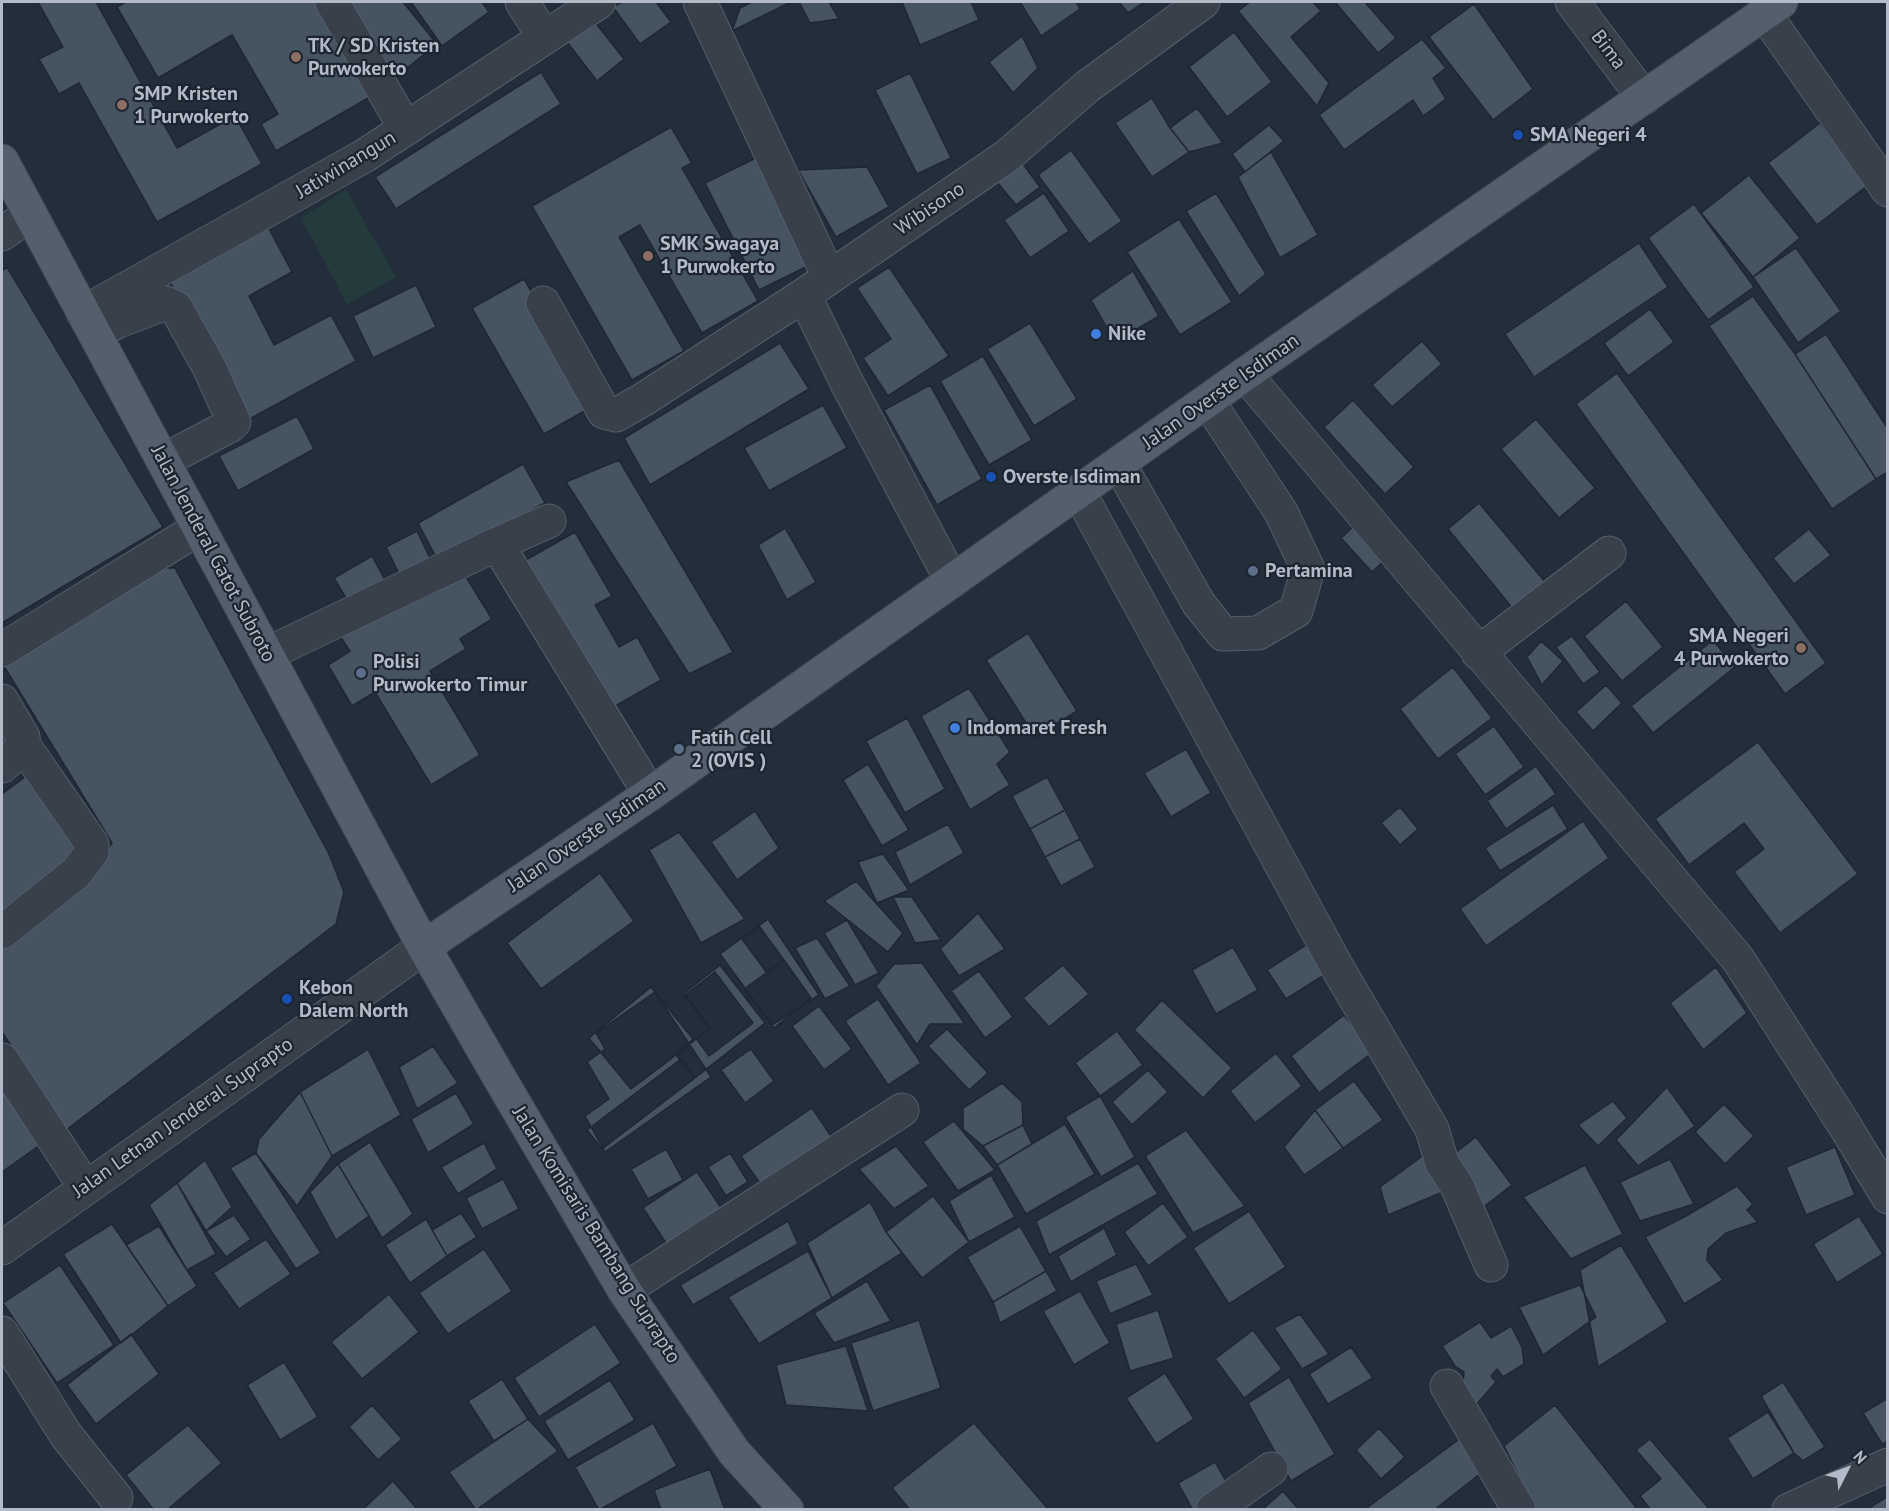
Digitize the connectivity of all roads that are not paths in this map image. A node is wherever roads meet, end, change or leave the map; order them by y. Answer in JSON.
{"nodes":[{"id":1,"x":332,"y":2,"type":"edge"},
{"id":2,"x":522,"y":2,"type":"edge"},
{"id":3,"x":599,"y":2,"type":"edge"},
{"id":4,"x":700,"y":2,"type":"edge"},
{"id":5,"x":1203,"y":2,"type":"edge"},
{"id":6,"x":1572,"y":2,"type":"edge"},
{"id":7,"x":1772,"y":7,"type":"edge"},
{"id":8,"x":544,"y":38,"type":"junction"},
{"id":9,"x":1644,"y":98,"type":"junction"},
{"id":10,"x":406,"y":129,"type":"junction"},
{"id":11,"x":2,"y":161,"type":"edge"},
{"id":12,"x":1887,"y":190,"type":"edge"},
{"id":13,"x":30,"y":214,"type":"junction"},
{"id":14,"x":2,"y":234,"type":"edge"},
{"id":15,"x":817,"y":286,"type":"junction"},
{"id":16,"x":543,"y":303,"type":"dead end"},
{"id":17,"x":89,"y":324,"type":"junction"},
{"id":18,"x":1245,"y":374,"type":"junction"},
{"id":19,"x":1208,"y":401,"type":"junction"},
{"id":20,"x":163,"y":461,"type":"junction"},
{"id":21,"x":1119,"y":464,"type":"junction"},
{"id":22,"x":1079,"y":492,"type":"junction"},
{"id":23,"x":549,"y":521,"type":"dead end"},
{"id":24,"x":199,"y":528,"type":"junction"},
{"id":25,"x":497,"y":544,"type":"junction"},
{"id":26,"x":1609,"y":553,"type":"dead end"},
{"id":27,"x":952,"y":581,"type":"junction"},
{"id":28,"x":2,"y":650,"type":"edge"},
{"id":29,"x":1478,"y":653,"type":"junction"},
{"id":30,"x":267,"y":654,"type":"junction"},
{"id":31,"x":2,"y":701,"type":"edge"},
{"id":32,"x":13,"y":756,"type":"edge"},
{"id":33,"x":650,"y":794,"type":"junction"},
{"id":34,"x":2,"y":932,"type":"edge"},
{"id":35,"x":424,"y":947,"type":"junction"},
{"id":36,"x":2,"y":1060,"type":"edge"},
{"id":37,"x":902,"y":1110,"type":"dead end"},
{"id":38,"x":85,"y":1188,"type":"junction"},
{"id":39,"x":1887,"y":1197,"type":"edge"},
{"id":40,"x":2,"y":1248,"type":"edge"},
{"id":41,"x":1491,"y":1265,"type":"dead end"},
{"id":42,"x":624,"y":1290,"type":"junction"},
{"id":43,"x":2,"y":1333,"type":"edge"},
{"id":44,"x":1447,"y":1386,"type":"dead end"},
{"id":45,"x":1887,"y":1465,"type":"edge"},
{"id":46,"x":1271,"y":1470,"type":"dead end"},
{"id":47,"x":116,"y":1498,"type":"dead end"},
{"id":48,"x":787,"y":1509,"type":"edge"},
{"id":49,"x":1213,"y":1509,"type":"edge"},
{"id":50,"x":1519,"y":1509,"type":"edge"},
{"id":51,"x":1789,"y":1509,"type":"edge"}],
"edges":[{"from":1,"to":10,"type":"street"},
{"from":2,"to":8,"type":"street"},
{"from":3,"to":8,"type":"street","name":"Jatiwinangun"},
{"from":4,"to":15,"type":"street"},
{"from":5,"to":15,"type":"street","name":"Wibisono"},
{"from":6,"to":9,"type":"street","name":"Bima"},
{"from":7,"to":9,"type":"main road","name":"Jalan Overste Isdiman"},
{"from":7,"to":12,"type":"street"},
{"from":8,"to":10,"type":"street","name":"Jatiwinangun"},
{"from":9,"to":18,"type":"main road","name":"Jalan Overste Isdiman"},
{"from":10,"to":17,"type":"street","name":"Jatiwinangun"},
{"from":11,"to":13,"type":"main road","name":"Jalan Jenderal Gatot Subroto"},
{"from":13,"to":14,"type":"street"},
{"from":13,"to":17,"type":"main road","name":"Jalan Jenderal Gatot Subroto"},
{"from":15,"to":16,"type":"street","name":"Wibisono"},
{"from":15,"to":27,"type":"street"},
{"from":17,"to":20,"type":"main road","name":"Jalan Jenderal Gatot Subroto"},
{"from":17,"to":20,"type":"street"},
{"from":18,"to":19,"type":"main road","name":"Jalan Overste Isdiman"},
{"from":18,"to":29,"type":"street"},
{"from":19,"to":21,"type":"main road","name":"Jalan Overste Isdiman"},
{"from":19,"to":21,"type":"street"},
{"from":20,"to":24,"type":"main road","name":"Jalan Jenderal Gatot Subroto"},
{"from":21,"to":22,"type":"main road","name":"Jalan Overste Isdiman"},
{"from":22,"to":27,"type":"main road","name":"Jalan Overste Isdiman"},
{"from":22,"to":41,"type":"street"},
{"from":23,"to":25,"type":"street"},
{"from":24,"to":28,"type":"street"},
{"from":24,"to":30,"type":"main road","name":"Jalan Jenderal Gatot Subroto"},
{"from":25,"to":30,"type":"street"},
{"from":25,"to":33,"type":"street"},
{"from":26,"to":29,"type":"street"},
{"from":27,"to":33,"type":"main road","name":"Jalan Overste Isdiman"},
{"from":29,"to":39,"type":"street"},
{"from":30,"to":35,"type":"main road","name":"Jalan Jenderal Gatot Subroto"},
{"from":31,"to":32,"type":"street"},
{"from":32,"to":34,"type":"street"},
{"from":33,"to":35,"type":"main road","name":"Jalan Overste Isdiman"},
{"from":35,"to":38,"type":"street","name":"Jalan Letnan Jenderal Suprapto"},
{"from":35,"to":42,"type":"main road","name":"Jalan Komisaris Bambang Suprapto"},
{"from":36,"to":38,"type":"street"},
{"from":37,"to":42,"type":"street"},
{"from":38,"to":40,"type":"street","name":"Jalan Letnan Jenderal Suprapto"},
{"from":42,"to":48,"type":"main road","name":"Jalan Komisaris Bambang Suprapto"},
{"from":43,"to":47,"type":"street"},
{"from":44,"to":50,"type":"street"},
{"from":45,"to":51,"type":"street"},
{"from":46,"to":49,"type":"street"}]}
